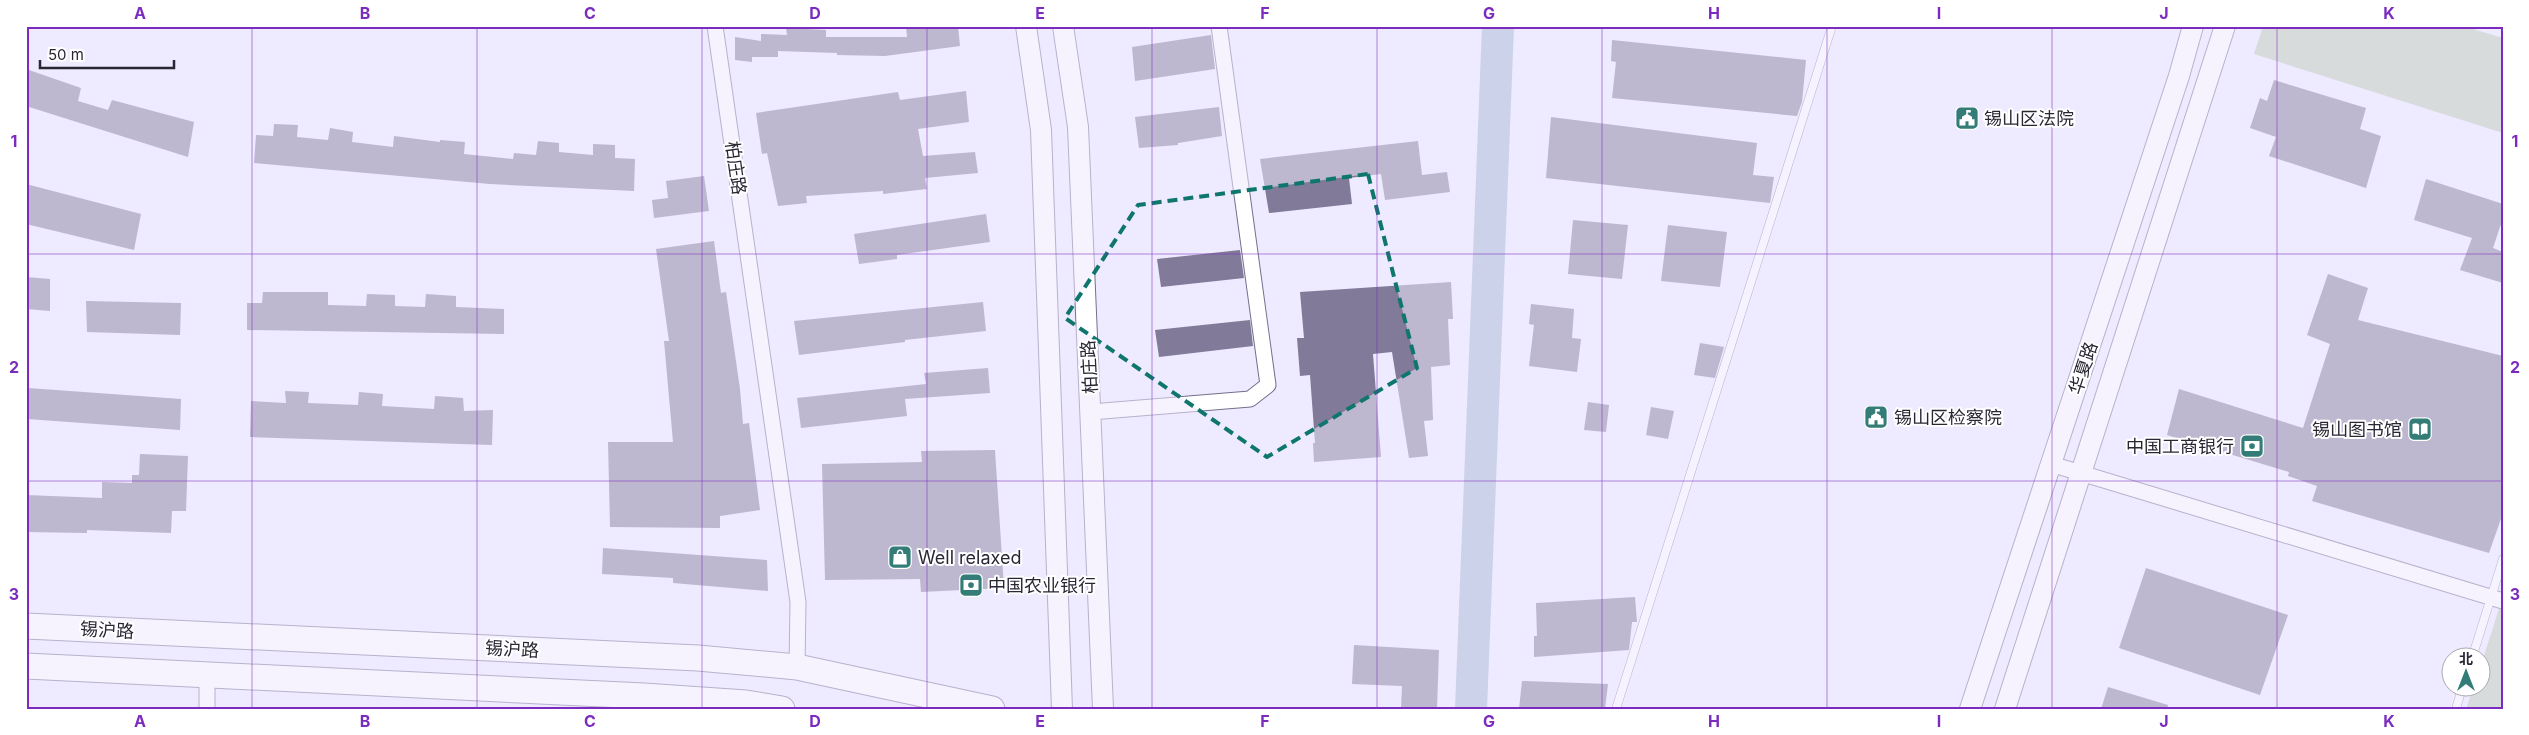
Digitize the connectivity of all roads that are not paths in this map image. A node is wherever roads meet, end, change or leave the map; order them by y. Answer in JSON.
{"nodes":[{"id":1,"x":715,"y":26,"type":"edge"},
{"id":2,"x":1026,"y":26,"type":"edge"},
{"id":3,"x":1063,"y":26,"type":"edge"},
{"id":4,"x":1219,"y":26,"type":"edge"},
{"id":5,"x":1832,"y":26,"type":"edge"},
{"id":6,"x":2192,"y":26,"type":"edge"},
{"id":7,"x":2225,"y":26,"type":"edge"},
{"id":8,"x":1090,"y":412,"type":"junction"},
{"id":9,"x":2051,"y":464,"type":"junction"},
{"id":10,"x":2082,"y":473,"type":"junction"},
{"id":11,"x":2503,"y":559,"type":"edge"},
{"id":12,"x":2497,"y":599,"type":"edge"},
{"id":13,"x":26,"y":626,"type":"edge"},
{"id":14,"x":2476,"y":648,"type":"edge"},
{"id":15,"x":26,"y":666,"type":"edge"},
{"id":16,"x":797,"y":667,"type":"junction"},
{"id":17,"x":208,"y":675,"type":"junction"},
{"id":18,"x":207,"y":709,"type":"edge"},
{"id":19,"x":782,"y":709,"type":"edge"},
{"id":20,"x":992,"y":709,"type":"edge"},
{"id":21,"x":1062,"y":709,"type":"edge"},
{"id":22,"x":1103,"y":709,"type":"edge"},
{"id":23,"x":1616,"y":709,"type":"edge"},
{"id":24,"x":1970,"y":709,"type":"edge"},
{"id":25,"x":2005,"y":709,"type":"edge"}],
"edges":[{"from":1,"to":16,"type":"street","name":"柏庄路"},
{"from":2,"to":21,"type":"street"},
{"from":3,"to":8,"type":"street","name":"柏庄路"},
{"from":4,"to":8,"type":"street"},
{"from":5,"to":23,"type":"lane"},
{"from":6,"to":9,"type":"street","name":"华夏路"},
{"from":7,"to":10,"type":"street","name":"华夏路"},
{"from":8,"to":22,"type":"street","name":"柏庄路"},
{"from":9,"to":10,"type":"street"},
{"from":9,"to":24,"type":"street","name":"华夏路"},
{"from":10,"to":12,"type":"street"},
{"from":10,"to":25,"type":"street","name":"华夏路"},
{"from":11,"to":12,"type":"lane"},
{"from":12,"to":14,"type":"lane"},
{"from":13,"to":16,"type":"main road","name":"锡沪路"},
{"from":15,"to":17,"type":"main road"},
{"from":16,"to":20,"type":"main road","name":"锡沪路"},
{"from":17,"to":18,"type":"street"},
{"from":17,"to":19,"type":"main road"}]}
